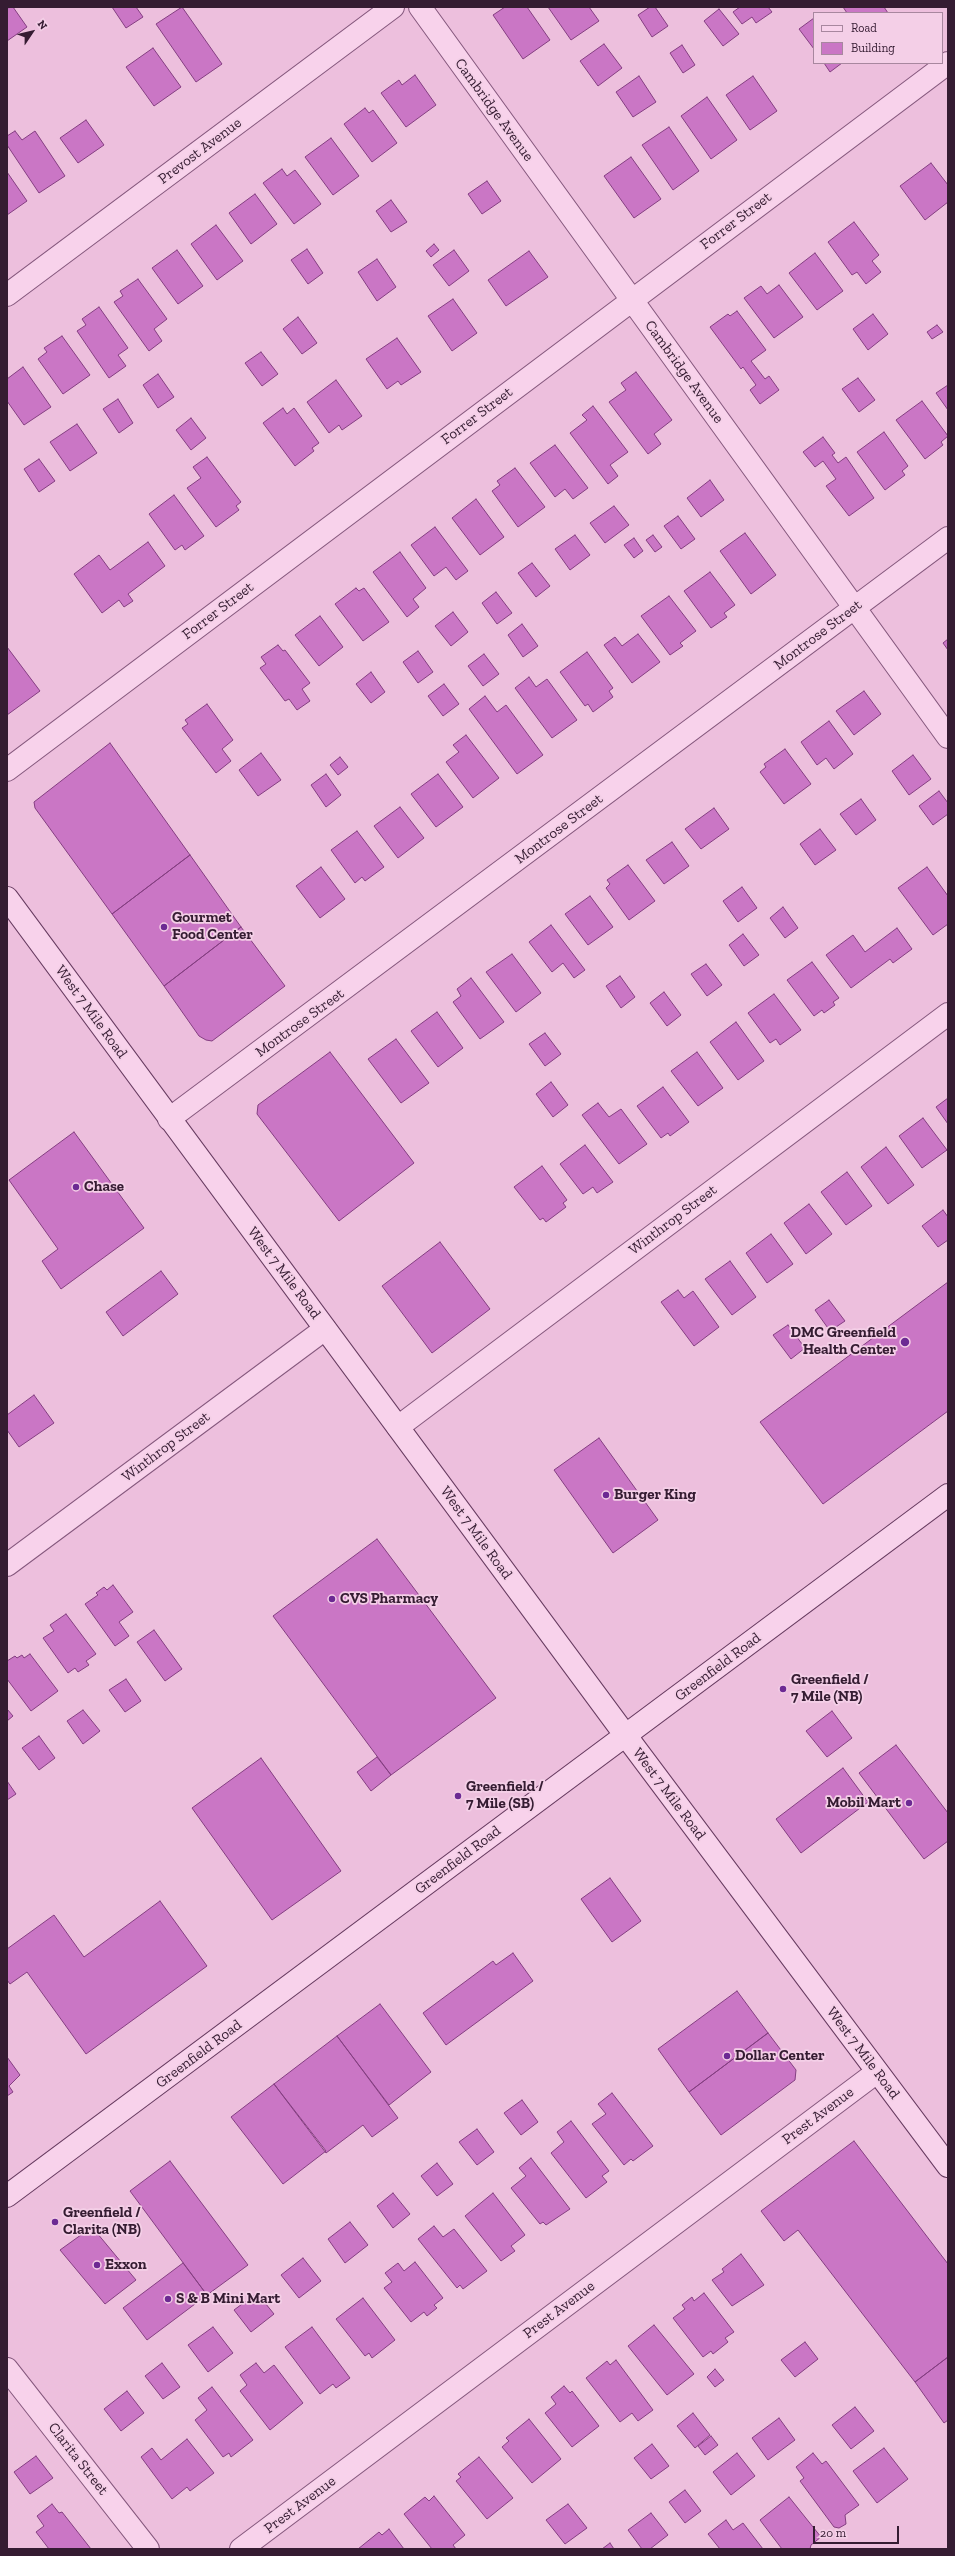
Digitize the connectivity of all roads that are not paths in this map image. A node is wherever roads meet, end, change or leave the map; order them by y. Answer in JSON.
{"nodes":[{"id":1,"x":393,"y":7,"type":"edge"},
{"id":2,"x":420,"y":7,"type":"edge"},
{"id":3,"x":948,"y":63,"type":"edge"},
{"id":4,"x":7,"y":295,"type":"edge"},
{"id":5,"x":631,"y":300,"type":"junction"},
{"id":6,"x":948,"y":538,"type":"edge"},
{"id":7,"x":854,"y":608,"type":"junction"},
{"id":8,"x":948,"y":737,"type":"edge"},
{"id":9,"x":7,"y":770,"type":"edge"},
{"id":10,"x":7,"y":898,"type":"edge"},
{"id":11,"x":948,"y":1014,"type":"edge"},
{"id":12,"x":170,"y":1119,"type":"junction"},
{"id":13,"x":325,"y":1329,"type":"junction"},
{"id":14,"x":398,"y":1427,"type":"junction"},
{"id":15,"x":948,"y":1495,"type":"edge"},
{"id":16,"x":7,"y":1565,"type":"edge"},
{"id":17,"x":626,"y":1736,"type":"junction"},
{"id":18,"x":877,"y":2072,"type":"junction"},
{"id":19,"x":948,"y":2166,"type":"edge"},
{"id":20,"x":7,"y":2196,"type":"edge"},
{"id":21,"x":7,"y":2369,"type":"edge"},
{"id":22,"x":148,"y":2549,"type":"edge"},
{"id":23,"x":241,"y":2549,"type":"edge"}],
"edges":[{"from":1,"to":4,"type":"street","name":"Prevost Avenue"},
{"from":2,"to":5,"type":"street","name":"Cambridge Avenue"},
{"from":3,"to":5,"type":"street","name":"Forrer Street"},
{"from":5,"to":7,"type":"street","name":"Cambridge Avenue"},
{"from":5,"to":9,"type":"street","name":"Forrer Street"},
{"from":6,"to":7,"type":"street","name":"Montrose Street"},
{"from":7,"to":8,"type":"street","name":"Cambridge Avenue"},
{"from":7,"to":12,"type":"street","name":"Montrose Street"},
{"from":10,"to":12,"type":"street","name":"West 7 Mile Road"},
{"from":11,"to":14,"type":"street","name":"Winthrop Street"},
{"from":12,"to":13,"type":"street","name":"West 7 Mile Road"},
{"from":13,"to":14,"type":"street","name":"West 7 Mile Road"},
{"from":13,"to":16,"type":"street","name":"Winthrop Street"},
{"from":14,"to":17,"type":"street","name":"West 7 Mile Road"},
{"from":15,"to":17,"type":"street","name":"Greenfield Road"},
{"from":17,"to":18,"type":"street","name":"West 7 Mile Road"},
{"from":17,"to":20,"type":"street","name":"Greenfield Road"},
{"from":18,"to":19,"type":"street","name":"West 7 Mile Road"},
{"from":18,"to":23,"type":"street","name":"Prest Avenue"},
{"from":21,"to":22,"type":"street","name":"Clarita Street"}]}
